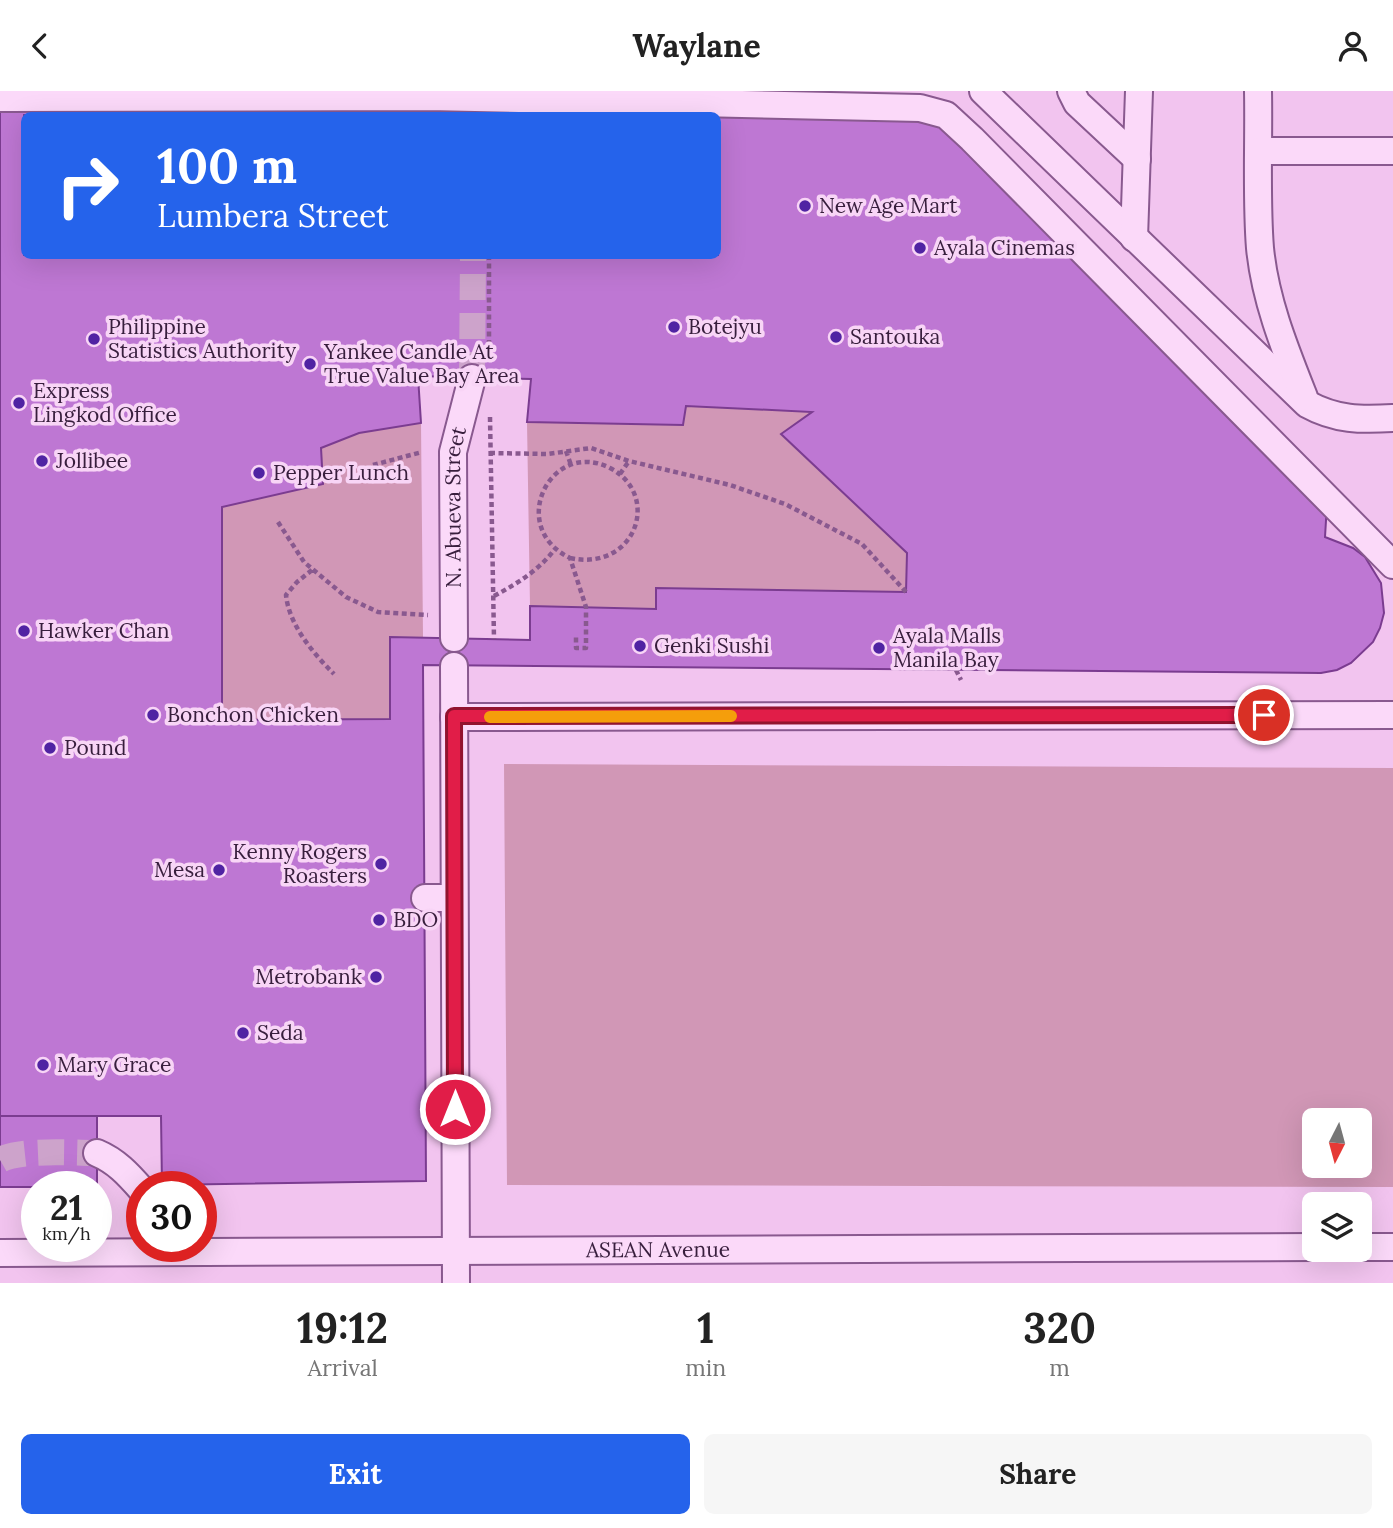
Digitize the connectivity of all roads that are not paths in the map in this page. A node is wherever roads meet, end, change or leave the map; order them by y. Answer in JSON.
{"nodes":[{"id":1,"x":983,"y":91,"type":"edge"},
{"id":2,"x":1071,"y":91,"type":"edge"},
{"id":3,"x":1139,"y":91,"type":"edge"},
{"id":4,"x":1258,"y":91,"type":"edge"},
{"id":5,"x":0,"y":98,"type":"edge"},
{"id":6,"x":421,"y":98,"type":"edge"},
{"id":7,"x":1259,"y":151,"type":"junction"},
{"id":8,"x":1393,"y":151,"type":"edge"},
{"id":9,"x":1137,"y":159,"type":"junction"},
{"id":10,"x":1134,"y":238,"type":"junction"},
{"id":11,"x":480,"y":369,"type":"tunnel mouth"},
{"id":12,"x":1307,"y":404,"type":"junction"},
{"id":13,"x":1393,"y":418,"type":"edge"},
{"id":14,"x":1393,"y":565,"type":"edge"},
{"id":15,"x":454,"y":627,"type":"road end"},
{"id":16,"x":454,"y":666,"type":"dead end"},
{"id":17,"x":1393,"y":715,"type":"edge"},
{"id":18,"x":454,"y":716,"type":"junction"},
{"id":19,"x":425,"y":898,"type":"dead end"},
{"id":20,"x":454,"y":898,"type":"junction"},
{"id":21,"x":97,"y":1153,"type":"tunnel mouth"},
{"id":22,"x":126,"y":1172,"type":"edge"},
{"id":23,"x":1302,"y":1247,"type":"edge"},
{"id":24,"x":1372,"y":1247,"type":"edge"},
{"id":25,"x":1393,"y":1247,"type":"edge"},
{"id":26,"x":217,"y":1249,"type":"edge"},
{"id":27,"x":126,"y":1250,"type":"edge"},
{"id":28,"x":456,"y":1251,"type":"junction"},
{"id":29,"x":0,"y":1253,"type":"edge"},
{"id":30,"x":456,"y":1283,"type":"edge"}],
"edges":[{"from":1,"to":10,"type":"street"},
{"from":2,"to":9,"type":"street"},
{"from":3,"to":9,"type":"street"},
{"from":4,"to":7,"type":"street"},
{"from":5,"to":6,"type":"street"},
{"from":6,"to":14,"type":"street"},
{"from":7,"to":8,"type":"street"},
{"from":7,"to":12,"type":"street"},
{"from":9,"to":10,"type":"street"},
{"from":10,"to":12,"type":"street"},
{"from":11,"to":15,"type":"street","name":"N. Abueva Street"},
{"from":12,"to":13,"type":"street"},
{"from":16,"to":18,"type":"street"},
{"from":17,"to":18,"type":"street"},
{"from":18,"to":20,"type":"street"},
{"from":19,"to":20,"type":"street"},
{"from":20,"to":28,"type":"street"},
{"from":21,"to":22,"type":"street"},
{"from":23,"to":28,"type":"street","name":"ASEAN Avenue"},
{"from":24,"to":25,"type":"street"},
{"from":26,"to":28,"type":"street","name":"ASEAN Avenue"},
{"from":27,"to":29,"type":"street","name":"ASEAN Avenue"},
{"from":28,"to":30,"type":"street"}]}
